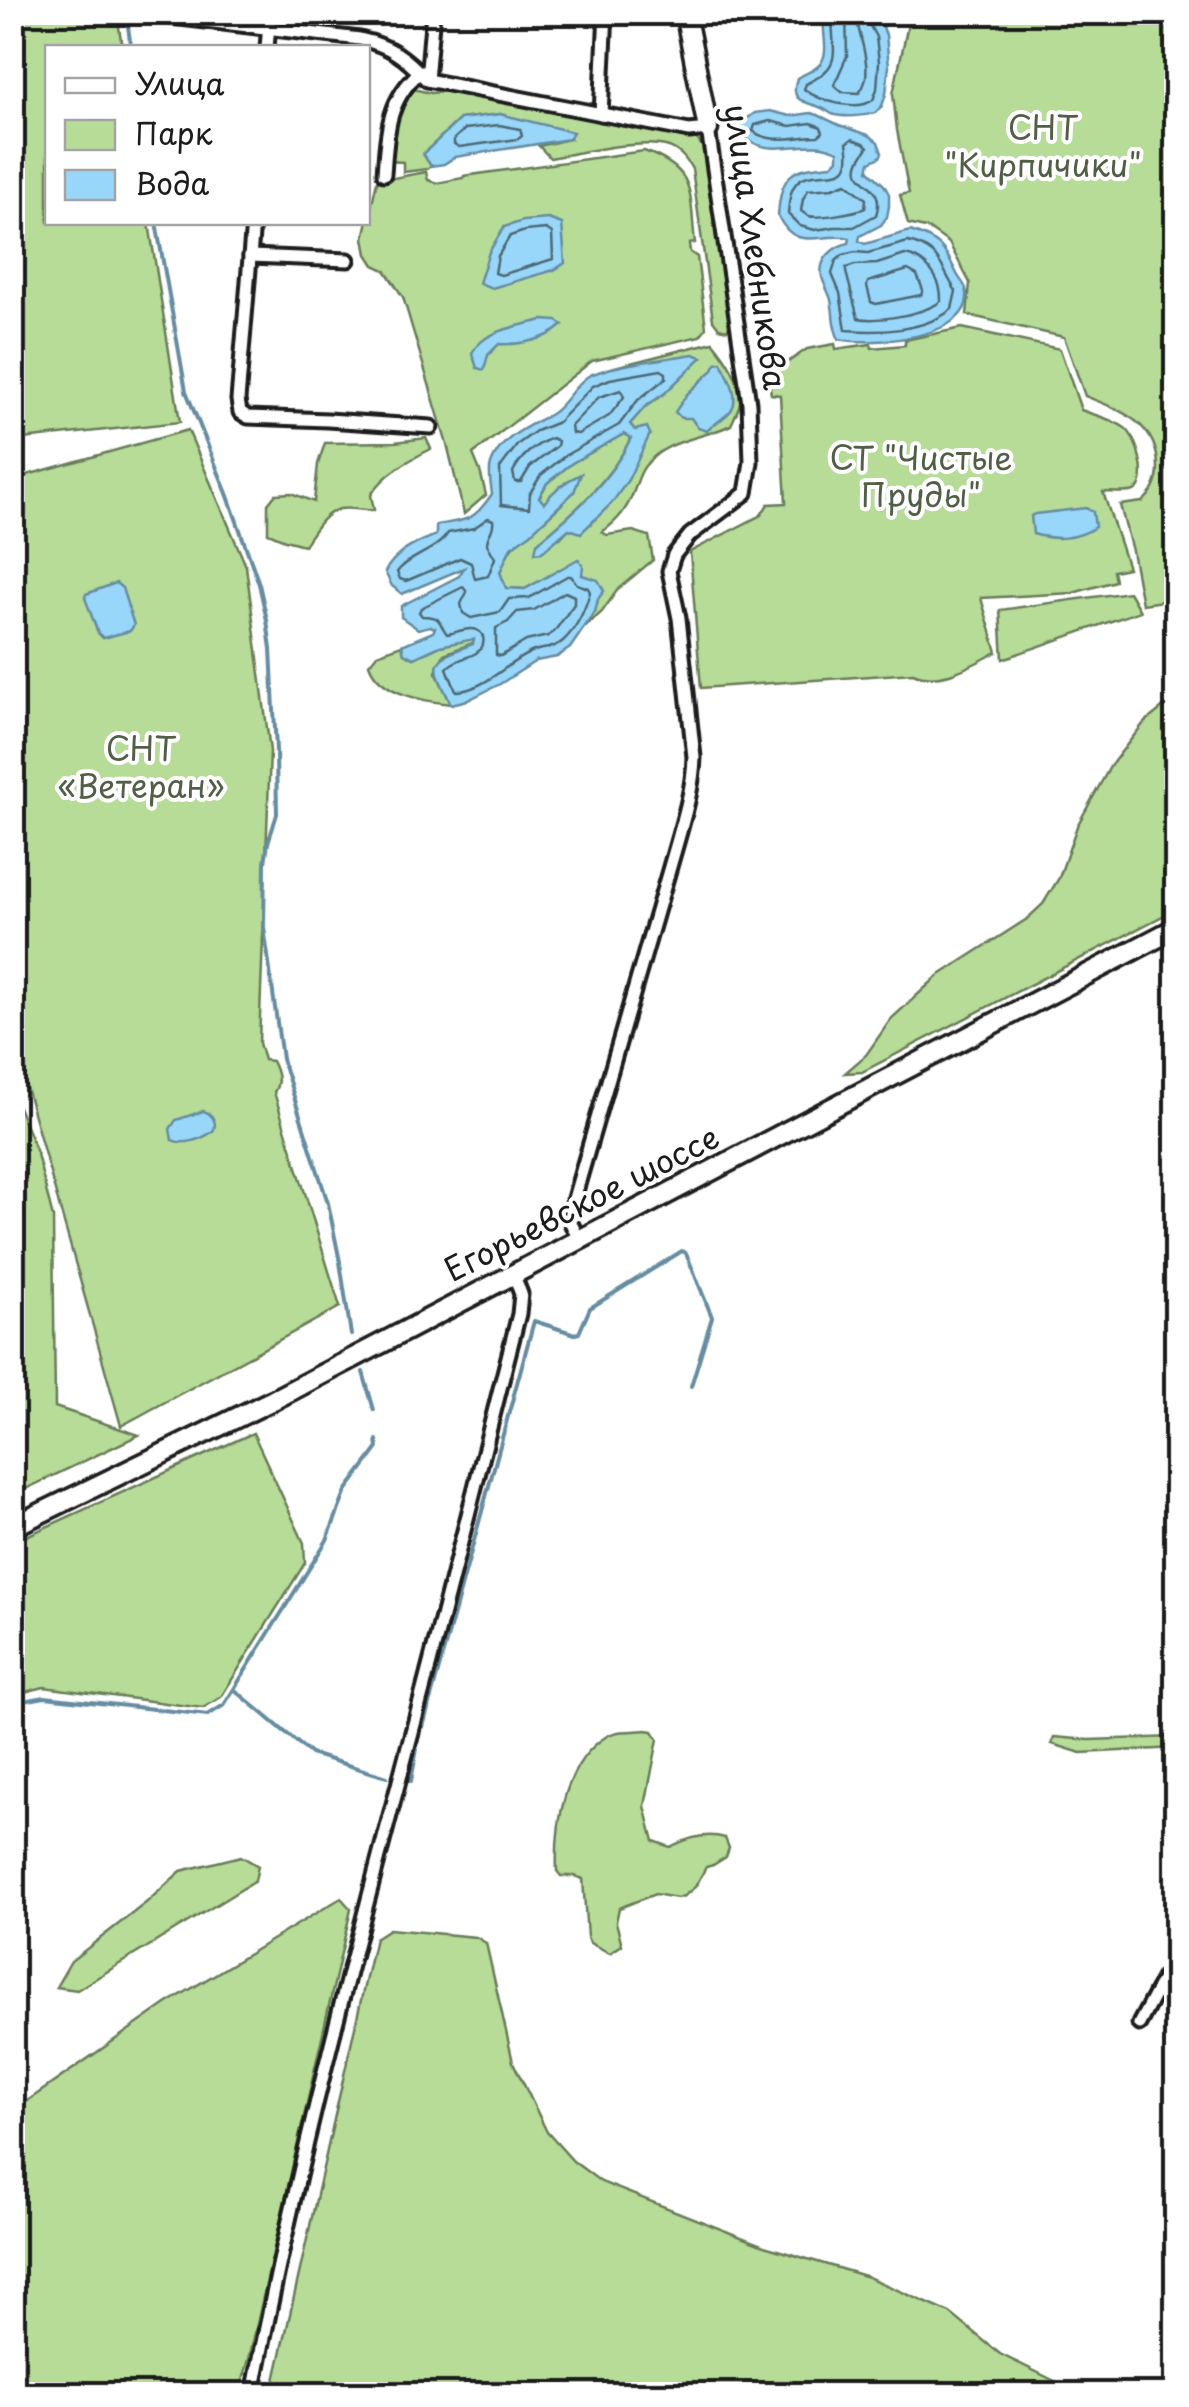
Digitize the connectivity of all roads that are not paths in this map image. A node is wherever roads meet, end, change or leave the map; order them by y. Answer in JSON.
{"nodes":[{"id":1,"x":270,"y":12,"type":"edge"},
{"id":2,"x":433,"y":12,"type":"edge"},
{"id":3,"x":606,"y":12,"type":"edge"},
{"id":4,"x":685,"y":12,"type":"edge"},
{"id":5,"x":163,"y":16,"type":"dead end"},
{"id":6,"x":269,"y":27,"type":"junction"},
{"id":7,"x":267,"y":45,"type":"edge"},
{"id":8,"x":424,"y":76,"type":"junction"},
{"id":9,"x":601,"y":114,"type":"junction"},
{"id":10,"x":708,"y":129,"type":"junction"},
{"id":11,"x":384,"y":174,"type":"dead end"},
{"id":12,"x":252,"y":225,"type":"edge"},
{"id":13,"x":250,"y":256,"type":"junction"},
{"id":14,"x":348,"y":260,"type":"dead end"},
{"id":15,"x":431,"y":427,"type":"dead end"},
{"id":16,"x":1176,"y":928,"type":"edge"},
{"id":17,"x":578,"y":1240,"type":"junction"},
{"id":18,"x":513,"y":1274,"type":"junction"},
{"id":19,"x":12,"y":1527,"type":"edge"},
{"id":20,"x":1176,"y":1954,"type":"edge"},
{"id":21,"x":1139,"y":2024,"type":"dead end"},
{"id":22,"x":253,"y":2394,"type":"edge"}],
"edges":[{"from":1,"to":6,"type":"street"},
{"from":2,"to":8,"type":"street"},
{"from":3,"to":9,"type":"street"},
{"from":4,"to":10,"type":"main road","name":"улица Хлебникова"},
{"from":5,"to":6,"type":"street"},
{"from":6,"to":7,"type":"street"},
{"from":6,"to":8,"type":"street"},
{"from":8,"to":9,"type":"street"},
{"from":8,"to":11,"type":"street"},
{"from":9,"to":10,"type":"street"},
{"from":10,"to":17,"type":"street","name":"улица Хлебникова"},
{"from":12,"to":13,"type":"street"},
{"from":13,"to":14,"type":"street"},
{"from":13,"to":15,"type":"street"},
{"from":16,"to":17,"type":"main road","name":"Егорьевское шоссе"},
{"from":17,"to":18,"type":"main road","name":"Егорьевское шоссе"},
{"from":18,"to":19,"type":"main road","name":"Егорьевское шоссе"},
{"from":18,"to":22,"type":"street"},
{"from":20,"to":21,"type":"street"}]}
